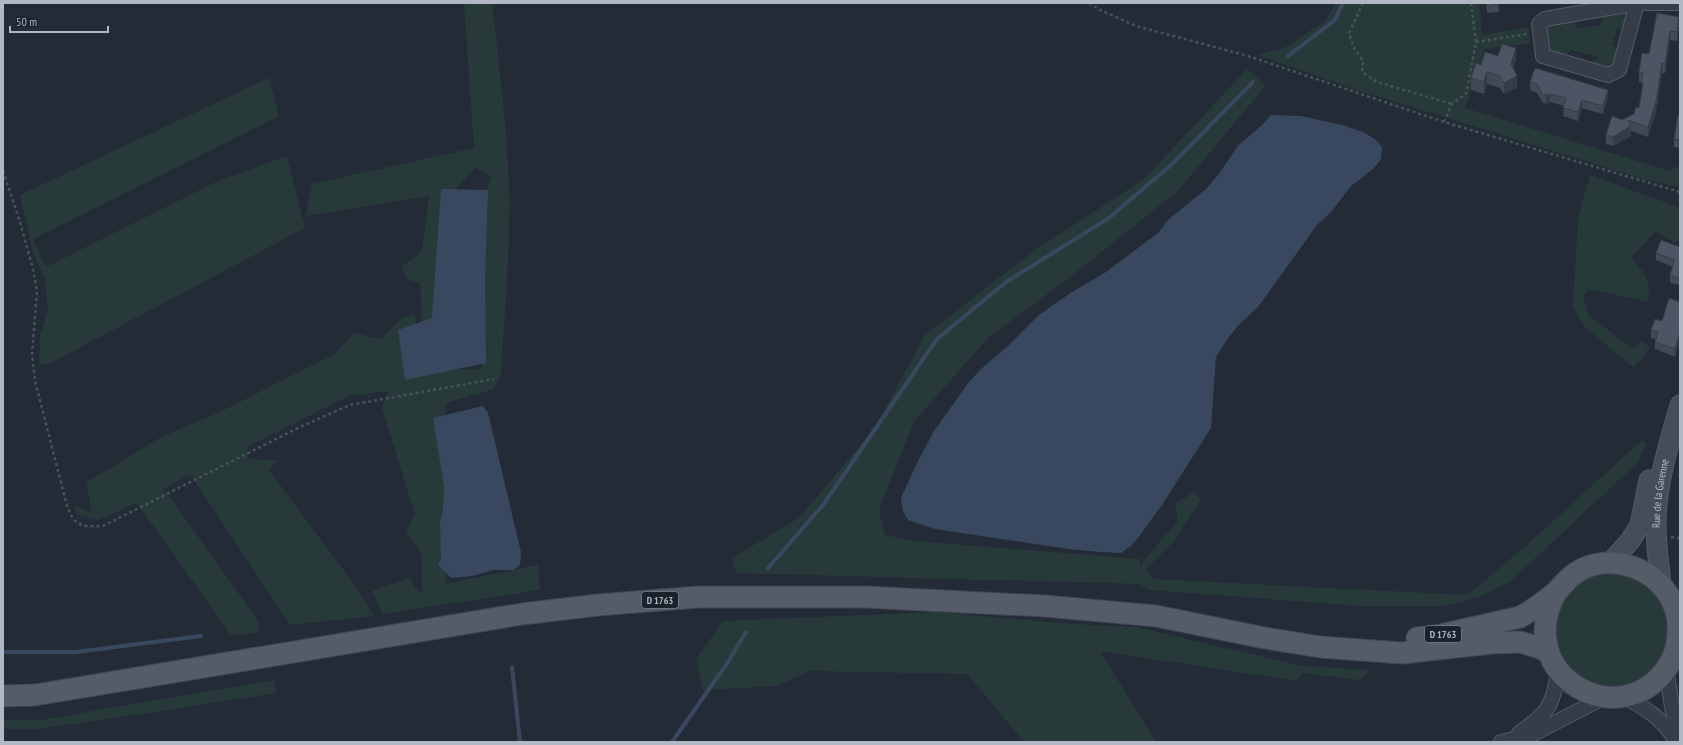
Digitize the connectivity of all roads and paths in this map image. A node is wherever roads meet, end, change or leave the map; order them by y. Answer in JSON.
{"nodes":[{"id":1,"x":1089,"y":3,"type":"edge"},
{"id":2,"x":1363,"y":3,"type":"edge"},
{"id":3,"x":1471,"y":3,"type":"edge"},
{"id":4,"x":1637,"y":3,"type":"edge"},
{"id":5,"x":1646,"y":3,"type":"edge"},
{"id":6,"x":1680,"y":3,"type":"edge"},
{"id":7,"x":1540,"y":32,"type":"junction"},
{"id":8,"x":1476,"y":42,"type":"junction"},
{"id":9,"x":1452,"y":104,"type":"junction"},
{"id":10,"x":1444,"y":122,"type":"junction"},
{"id":11,"x":3,"y":171,"type":"edge"},
{"id":12,"x":1680,"y":192,"type":"edge"},
{"id":13,"x":494,"y":379,"type":"dead end"},
{"id":14,"x":1680,"y":404,"type":"edge"},
{"id":15,"x":1610,"y":563,"type":"junction"},
{"id":16,"x":1556,"y":591,"type":"junction"},
{"id":17,"x":1671,"y":596,"type":"edge"},
{"id":18,"x":1320,"y":647,"type":"junction"},
{"id":19,"x":1548,"y":652,"type":"junction"},
{"id":20,"x":1673,"y":661,"type":"edge"},
{"id":21,"x":1558,"y":671,"type":"junction"},
{"id":22,"x":3,"y":696,"type":"edge"},
{"id":23,"x":1614,"y":697,"type":"junction"},
{"id":24,"x":1505,"y":741,"type":"edge"},
{"id":25,"x":1680,"y":741,"type":"edge"},
{"id":26,"x":1677,"y":742,"type":"edge"}],
"edges":[{"from":1,"to":10,"type":"path"},
{"from":2,"to":9,"type":"path"},
{"from":3,"to":8,"type":"path"},
{"from":4,"to":7,"type":"street"},
{"from":4,"to":7,"type":"street"},
{"from":5,"to":6,"type":"street"},
{"from":7,"to":8,"type":"path"},
{"from":8,"to":9,"type":"path"},
{"from":9,"to":10,"type":"path"},
{"from":10,"to":12,"type":"path"},
{"from":11,"to":13,"type":"path"},
{"from":14,"to":15,"type":"street","name":"Rue de la Garenne"},
{"from":14,"to":17,"type":"street","name":"Rue de la Garenne"},
{"from":15,"to":16,"type":"main road"},
{"from":15,"to":17,"type":"main road"},
{"from":16,"to":18,"type":"main road","number":"D 1763"},
{"from":16,"to":19,"type":"main road"},
{"from":17,"to":20,"type":"main road"},
{"from":18,"to":19,"type":"main road","number":"D 1763"},
{"from":18,"to":22,"type":"main road","number":"D 1763"},
{"from":19,"to":21,"type":"main road"},
{"from":20,"to":23,"type":"main road"},
{"from":20,"to":25,"type":"street"},
{"from":21,"to":23,"type":"main road"},
{"from":21,"to":24,"type":"street"},
{"from":23,"to":24,"type":"street"},
{"from":23,"to":26,"type":"street"}]}
